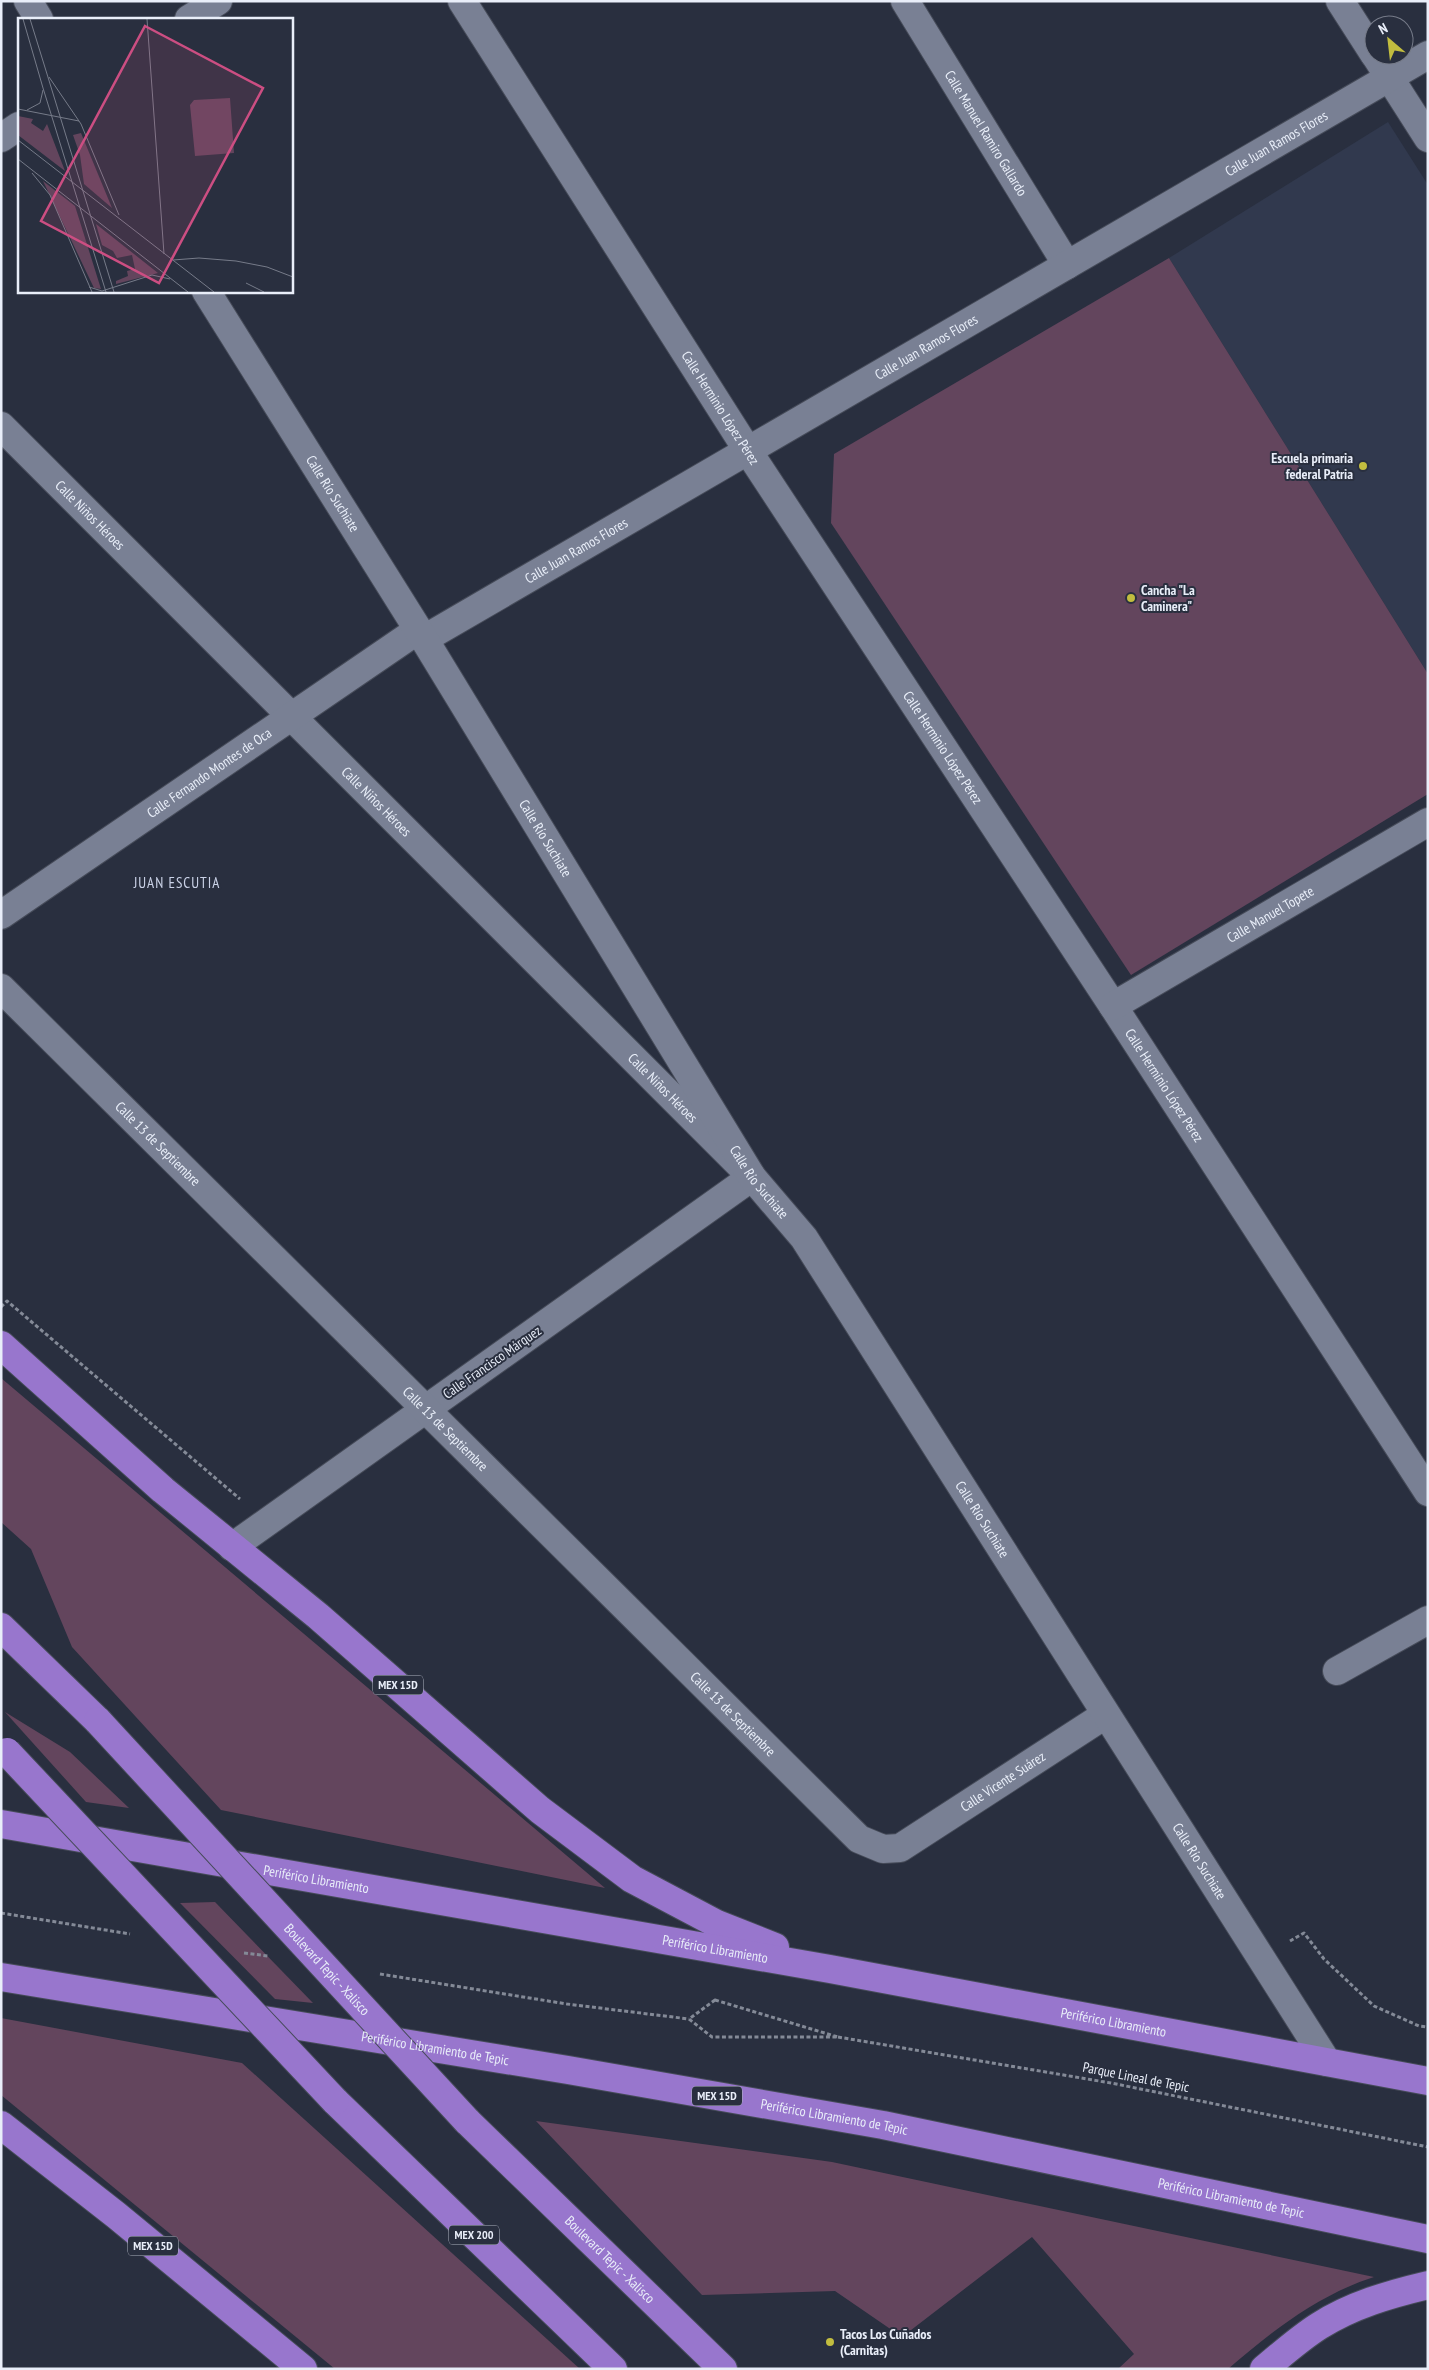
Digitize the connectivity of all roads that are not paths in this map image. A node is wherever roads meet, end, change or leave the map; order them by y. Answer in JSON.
{"nodes":[{"id":1,"x":28,"y":1,"type":"edge"},
{"id":2,"x":218,"y":1,"type":"edge"},
{"id":3,"x":462,"y":1,"type":"edge"},
{"id":4,"x":905,"y":1,"type":"edge"},
{"id":5,"x":1340,"y":1,"type":"edge"},
{"id":6,"x":38,"y":18,"type":"edge"},
{"id":7,"x":191,"y":18,"type":"edge"},
{"id":8,"x":1364,"y":38,"type":"edge"},
{"id":9,"x":1428,"y":55,"type":"edge"},
{"id":10,"x":1381,"y":65,"type":"edge"},
{"id":11,"x":1389,"y":78,"type":"junction"},
{"id":12,"x":18,"y":127,"type":"edge"},
{"id":13,"x":1,"y":138,"type":"edge"},
{"id":14,"x":1428,"y":138,"type":"edge"},
{"id":15,"x":1067,"y":265,"type":"junction"},
{"id":16,"x":207,"y":292,"type":"edge"},
{"id":17,"x":1,"y":426,"type":"edge"},
{"id":18,"x":748,"y":451,"type":"junction"},
{"id":19,"x":421,"y":634,"type":"junction"},
{"id":20,"x":292,"y":717,"type":"junction"},
{"id":21,"x":1428,"y":822,"type":"edge"},
{"id":22,"x":1,"y":915,"type":"edge"},
{"id":23,"x":1,"y":988,"type":"edge"},
{"id":24,"x":1113,"y":1006,"type":"junction"},
{"id":25,"x":752,"y":1177,"type":"junction"},
{"id":26,"x":1,"y":1345,"type":"edge"},
{"id":27,"x":425,"y":1409,"type":"junction"},
{"id":28,"x":1428,"y":1492,"type":"edge"},
{"id":29,"x":232,"y":1547,"type":"junction"},
{"id":30,"x":1428,"y":1620,"type":"edge"},
{"id":31,"x":1,"y":1627,"type":"edge"},
{"id":32,"x":1337,"y":1671,"type":"dead end"},
{"id":33,"x":1105,"y":1715,"type":"junction"},
{"id":34,"x":4,"y":1749,"type":"edge"},
{"id":35,"x":1,"y":1824,"type":"edge"},
{"id":36,"x":900,"y":1848,"type":"joint"},
{"id":37,"x":830,"y":1969,"type":"junction"},
{"id":38,"x":1,"y":1977,"type":"edge"},
{"id":39,"x":1327,"y":2062,"type":"junction"},
{"id":40,"x":1428,"y":2081,"type":"edge"},
{"id":41,"x":1,"y":2125,"type":"edge"},
{"id":42,"x":1428,"y":2239,"type":"edge"},
{"id":43,"x":1428,"y":2285,"type":"edge"},
{"id":44,"x":303,"y":2369,"type":"edge"},
{"id":45,"x":613,"y":2369,"type":"edge"},
{"id":46,"x":723,"y":2369,"type":"edge"},
{"id":47,"x":1264,"y":2369,"type":"edge"}],
"edges":[{"from":1,"to":6,"type":"street"},
{"from":2,"to":7,"type":"street"},
{"from":3,"to":18,"type":"street","name":"Calle Herminio López Pérez"},
{"from":4,"to":15,"type":"street","name":"Calle Manuel Ramiro Gallardo"},
{"from":5,"to":8,"type":"street"},
{"from":9,"to":11,"type":"street","name":"Calle Juan Ramos Flores"},
{"from":10,"to":11,"type":"street"},
{"from":11,"to":14,"type":"street"},
{"from":11,"to":15,"type":"street","name":"Calle Juan Ramos Flores"},
{"from":12,"to":13,"type":"street"},
{"from":15,"to":18,"type":"street","name":"Calle Juan Ramos Flores"},
{"from":16,"to":19,"type":"street","name":"Calle Río Suchiate"},
{"from":17,"to":20,"type":"street","name":"Calle Niños Héroes"},
{"from":18,"to":19,"type":"street","name":"Calle Juan Ramos Flores"},
{"from":18,"to":24,"type":"street","name":"Calle Herminio López Pérez"},
{"from":19,"to":20,"type":"street","name":"Calle Fernando Montes de Oca"},
{"from":19,"to":25,"type":"street","name":"Calle Río Suchiate"},
{"from":20,"to":22,"type":"street","name":"Calle Fernando Montes de Oca"},
{"from":20,"to":25,"type":"street","name":"Calle Niños Héroes"},
{"from":21,"to":24,"type":"street","name":"Calle Manuel Topete"},
{"from":23,"to":27,"type":"street","name":"Calle 13 de Septiembre"},
{"from":24,"to":28,"type":"street","name":"Calle Herminio López Pérez"},
{"from":25,"to":27,"type":"street","name":"Calle Francisco Márquez"},
{"from":25,"to":33,"type":"street","name":"Calle Río Suchiate"},
{"from":26,"to":29,"type":"highway","number":"MEX 15D"},
{"from":27,"to":29,"type":"street","name":"Calle Francisco Márquez"},
{"from":27,"to":36,"type":"street","name":"Calle 13 de Septiembre"},
{"from":29,"to":37,"type":"highway","number":"MEX 15D"},
{"from":30,"to":32,"type":"street"},
{"from":31,"to":46,"type":"highway","name":"Boulevard Tepic - Xalisco","bridge":true},
{"from":33,"to":36,"type":"street","name":"Calle Vicente Suárez"},
{"from":33,"to":39,"type":"street","name":"Calle Río Suchiate"},
{"from":34,"to":45,"type":"highway","number":"MEX 200","bridge":true},
{"from":35,"to":37,"type":"highway","name":"Periférico Libramiento","number":"MEX 15D"},
{"from":37,"to":39,"type":"highway","name":"Periférico Libramiento","number":"MEX 15D"},
{"from":38,"to":42,"type":"highway","name":"Periférico Libramiento de Tepic","number":"MEX 15D"},
{"from":39,"to":40,"type":"highway","name":"Periférico Libramiento","number":"MEX 15D"},
{"from":41,"to":44,"type":"highway","number":"MEX 15D"},
{"from":43,"to":47,"type":"highway"}]}
